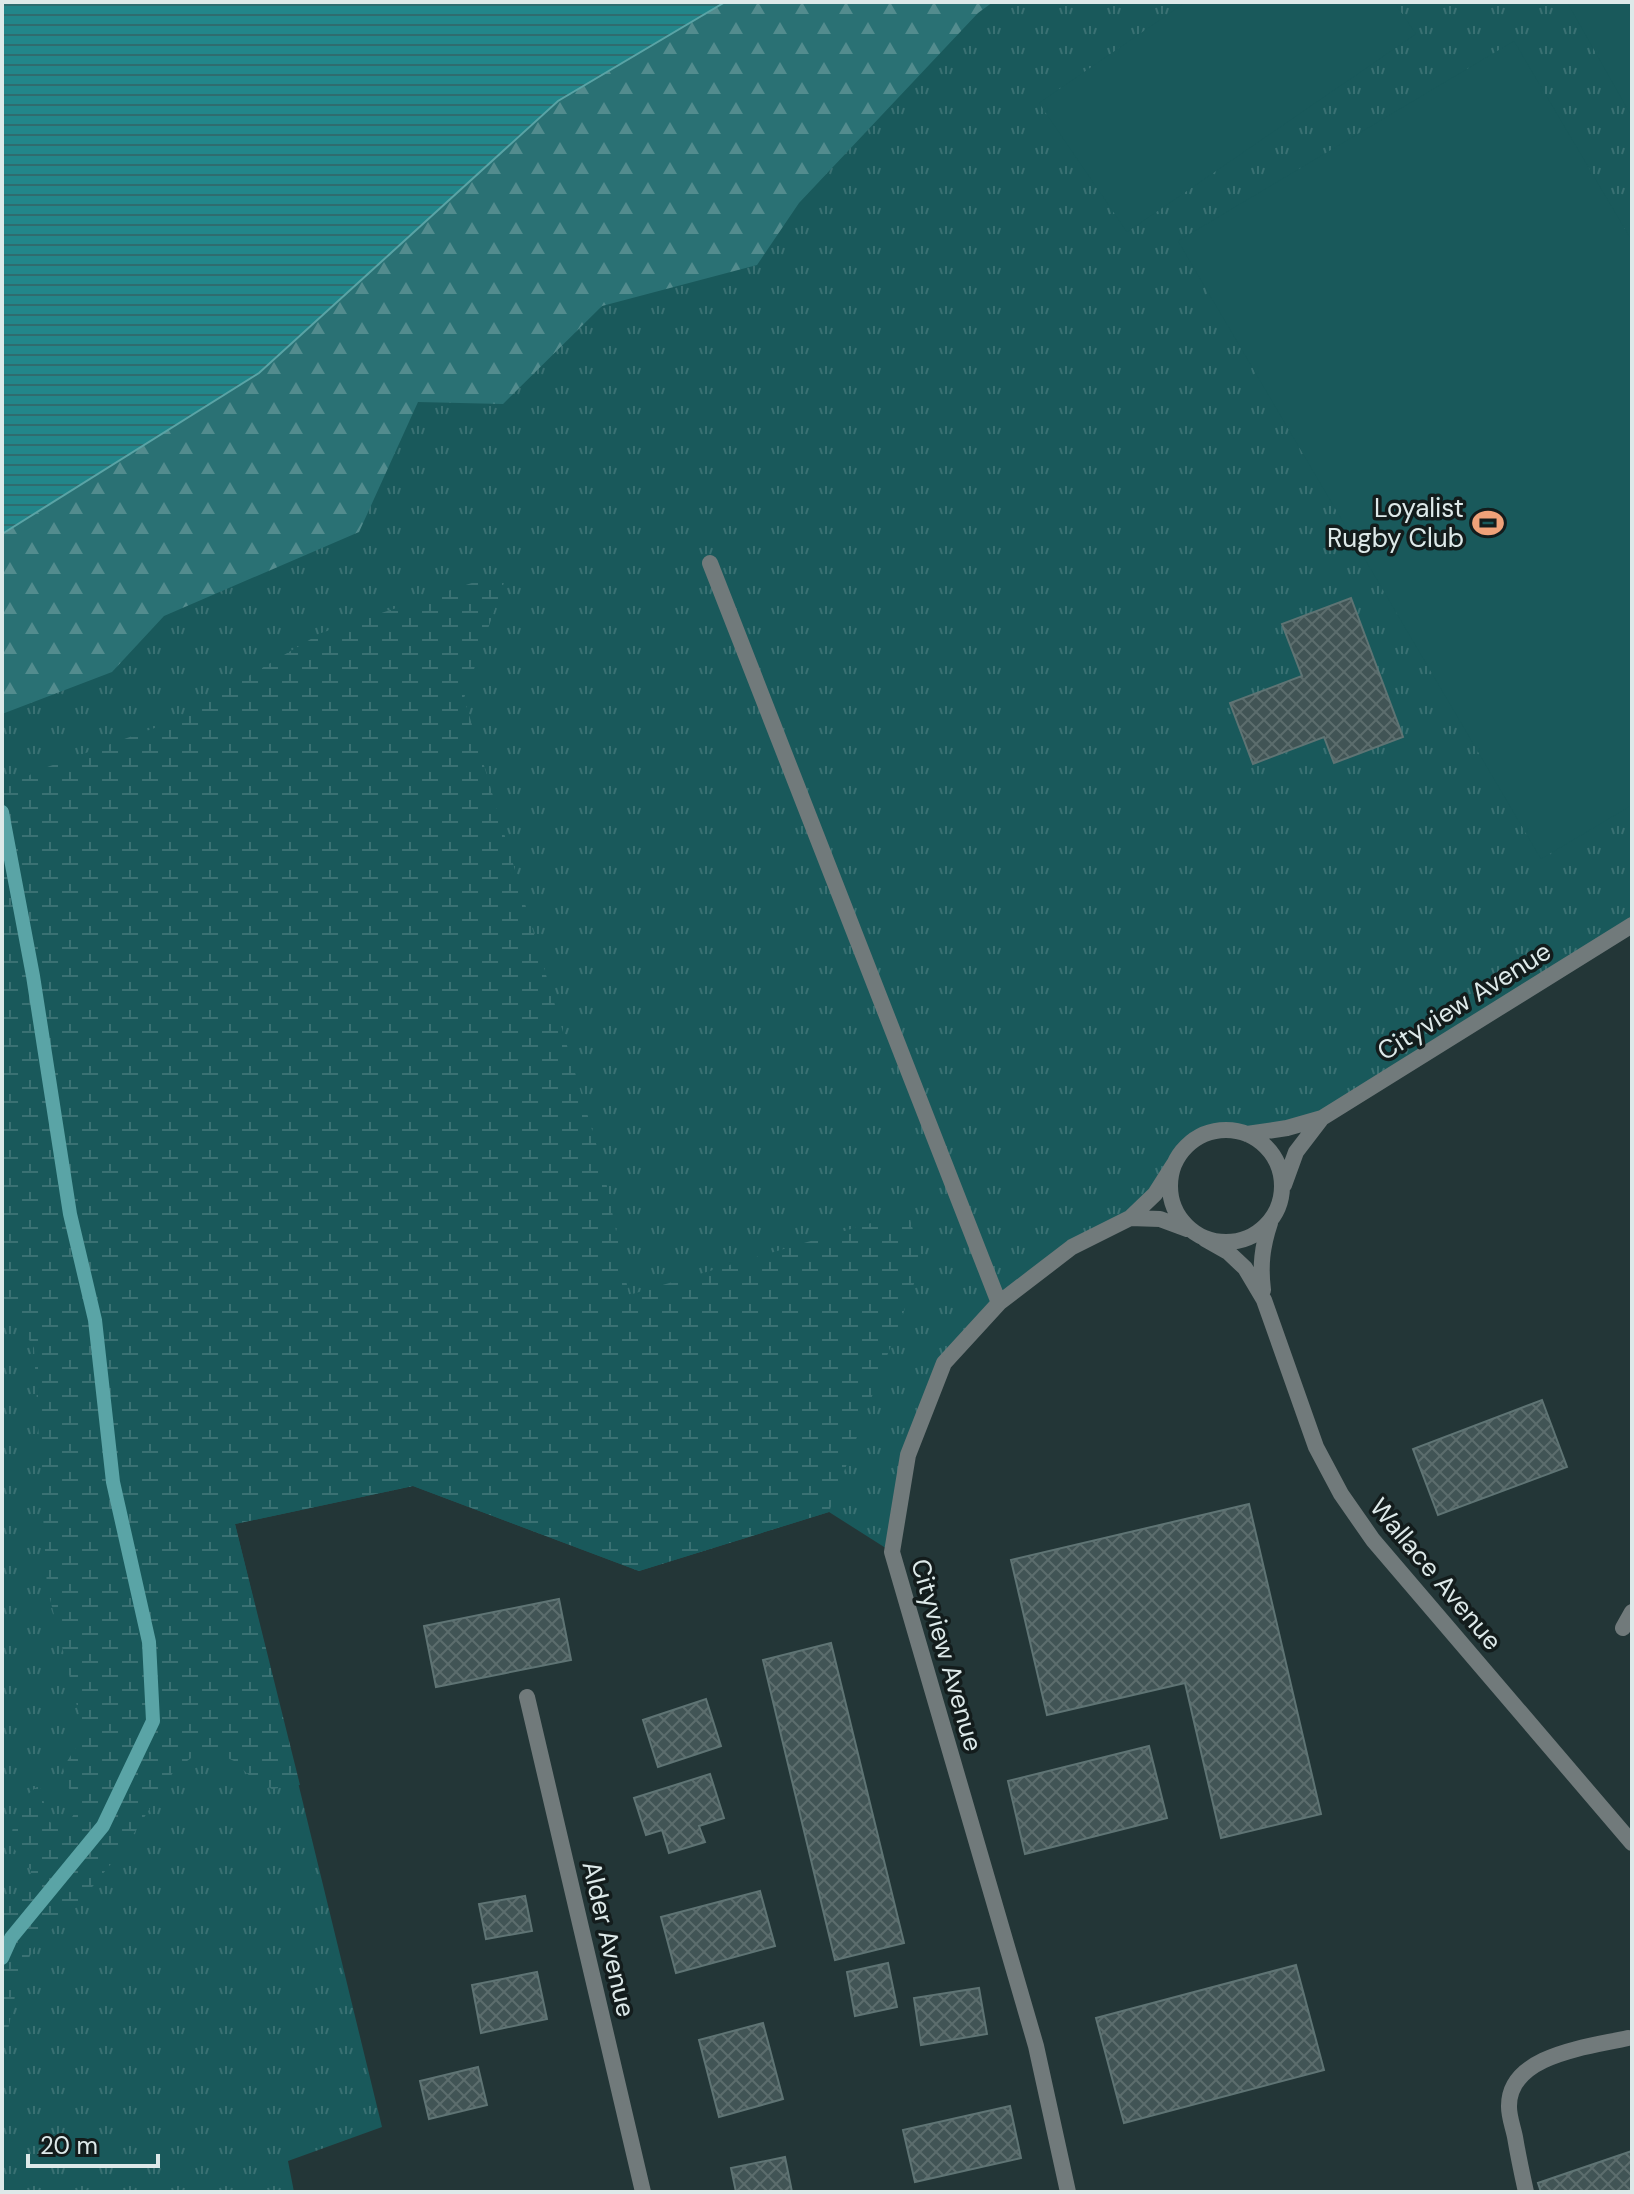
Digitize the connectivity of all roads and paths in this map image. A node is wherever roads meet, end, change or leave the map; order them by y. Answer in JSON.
{"nodes":[{"id":1,"x":710,"y":563,"type":"dead end"},
{"id":2,"x":1632,"y":925,"type":"edge"},
{"id":3,"x":1322,"y":1118,"type":"junction"},
{"id":4,"x":1247,"y":1134,"type":"junction"},
{"id":5,"x":1174,"y":1164,"type":"junction"},
{"id":6,"x":1283,"y":1189,"type":"junction"},
{"id":7,"x":1130,"y":1218,"type":"junction"},
{"id":8,"x":1271,"y":1221,"type":"junction"},
{"id":9,"x":1190,"y":1229,"type":"junction"},
{"id":10,"x":1205,"y":1239,"type":"junction"},
{"id":11,"x":1264,"y":1300,"type":"junction"},
{"id":12,"x":999,"y":1303,"type":"junction"},
{"id":13,"x":1632,"y":1612,"type":"edge"},
{"id":14,"x":1623,"y":1628,"type":"dead end"},
{"id":15,"x":527,"y":1697,"type":"dead end"},
{"id":16,"x":1632,"y":1843,"type":"edge"},
{"id":17,"x":1628,"y":2038,"type":"dead end"},
{"id":18,"x":643,"y":2192,"type":"edge"},
{"id":19,"x":1068,"y":2192,"type":"edge"},
{"id":20,"x":1526,"y":2192,"type":"edge"}],
"edges":[{"from":1,"to":12,"type":"street"},
{"from":2,"to":3,"type":"street","name":"Cityview Avenue"},
{"from":3,"to":4,"type":"street","name":"Cityview Avenue"},
{"from":3,"to":6,"type":"street","name":"Cityview Avenue"},
{"from":4,"to":5,"type":"street"},
{"from":4,"to":6,"type":"street"},
{"from":5,"to":7,"type":"street","name":"Cityview Avenue"},
{"from":5,"to":9,"type":"street"},
{"from":6,"to":8,"type":"street"},
{"from":7,"to":9,"type":"street"},
{"from":7,"to":12,"type":"street","name":"Cityview Avenue"},
{"from":8,"to":10,"type":"street"},
{"from":8,"to":11,"type":"street","name":"Wallace Avenue"},
{"from":9,"to":10,"type":"street"},
{"from":10,"to":11,"type":"street","name":"Wallace Avenue"},
{"from":11,"to":16,"type":"street","name":"Wallace Avenue"},
{"from":12,"to":19,"type":"street","name":"Cityview Avenue"},
{"from":13,"to":14,"type":"street"},
{"from":15,"to":18,"type":"street","name":"Alder Avenue"},
{"from":17,"to":20,"type":"street"}]}
